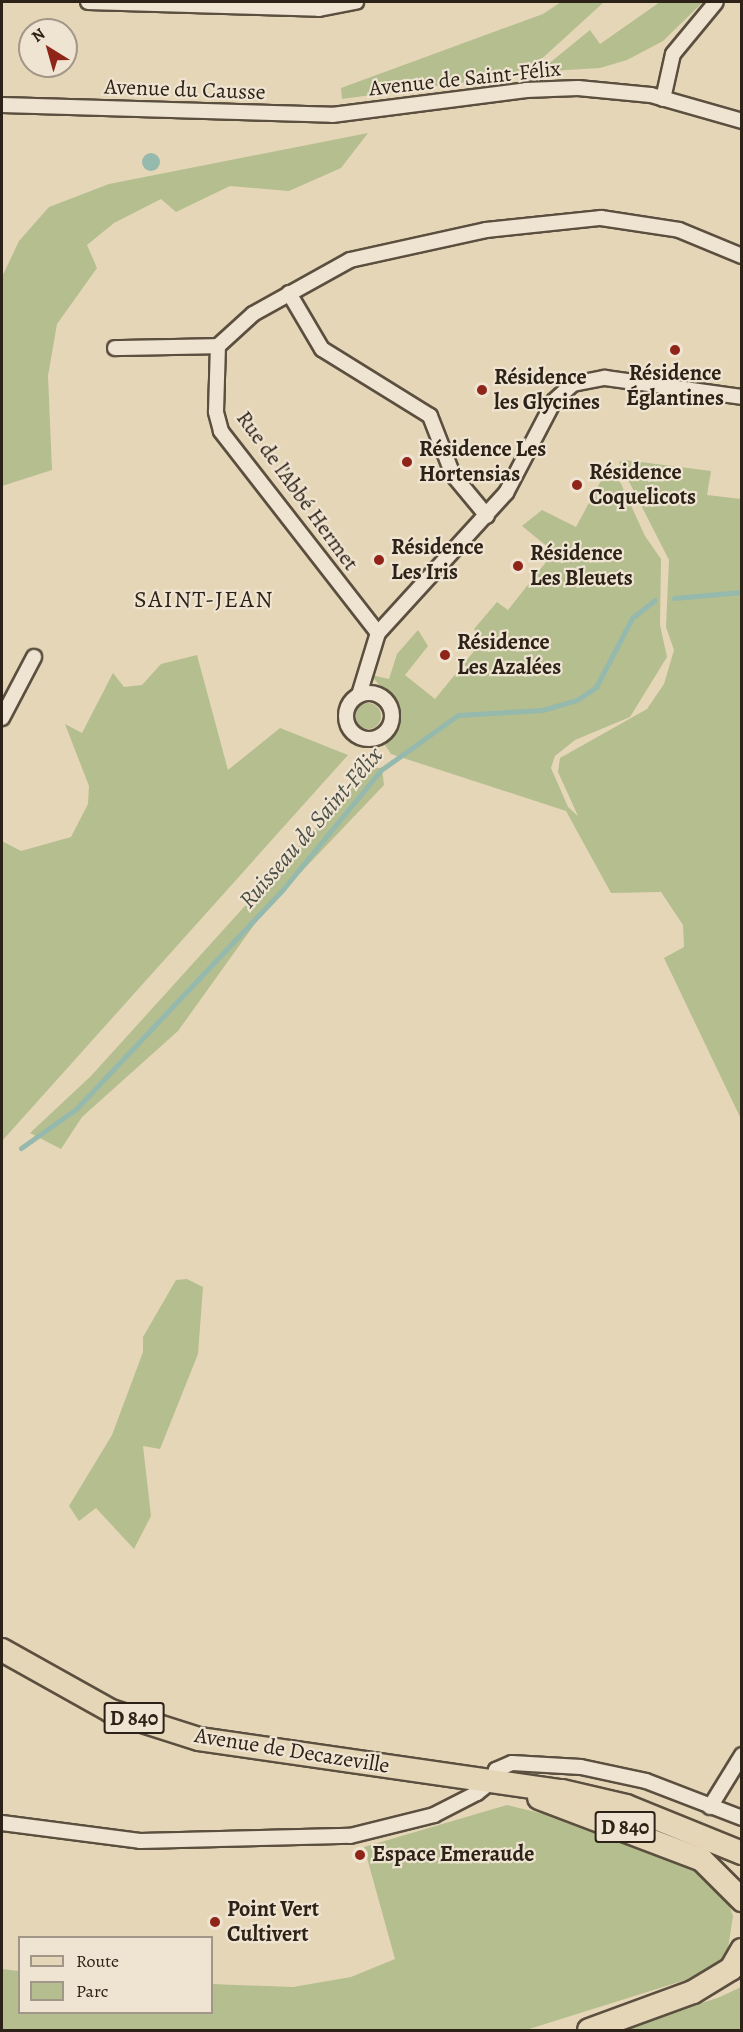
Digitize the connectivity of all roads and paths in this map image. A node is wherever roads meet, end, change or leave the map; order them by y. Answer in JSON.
{"nodes":[{"id":1,"x":88,"y":2,"type":"edge"},
{"id":2,"x":356,"y":2,"type":"edge"},
{"id":3,"x":716,"y":2,"type":"edge"},
{"id":4,"x":230,"y":3,"type":"edge"},
{"id":5,"x":663,"y":99,"type":"junction"},
{"id":6,"x":2,"y":105,"type":"edge"},
{"id":7,"x":332,"y":115,"type":"joint"},
{"id":8,"x":741,"y":121,"type":"edge"},
{"id":9,"x":741,"y":255,"type":"edge"},
{"id":10,"x":289,"y":293,"type":"junction"},
{"id":11,"x":218,"y":346,"type":"junction"},
{"id":12,"x":115,"y":348,"type":"dead end"},
{"id":13,"x":741,"y":398,"type":"edge"},
{"id":14,"x":487,"y":516,"type":"junction"},
{"id":15,"x":378,"y":633,"type":"junction"},
{"id":16,"x":34,"y":657,"type":"dead end"},
{"id":17,"x":359,"y":695,"type":"dead end"},
{"id":18,"x":2,"y":718,"type":"edge"},
{"id":19,"x":2,"y":1650,"type":"edge"},
{"id":20,"x":741,"y":1755,"type":"edge"},
{"id":21,"x":492,"y":1781,"type":"junction"},
{"id":22,"x":710,"y":1807,"type":"junction"},
{"id":23,"x":741,"y":1818,"type":"edge"},
{"id":24,"x":2,"y":1823,"type":"edge"},
{"id":25,"x":741,"y":1853,"type":"edge"},
{"id":26,"x":741,"y":1900,"type":"edge"},
{"id":27,"x":741,"y":1950,"type":"edge"},
{"id":28,"x":741,"y":1979,"type":"edge"},
{"id":29,"x":693,"y":1992,"type":"junction"},
{"id":30,"x":590,"y":2031,"type":"edge"}],
"edges":[{"from":1,"to":4,"type":"street"},
{"from":2,"to":4,"type":"street"},
{"from":3,"to":5,"type":"street"},
{"from":5,"to":7,"type":"street","name":"Avenue de Saint-Félix"},
{"from":5,"to":8,"type":"street","name":"Avenue de Saint-Félix"},
{"from":6,"to":7,"type":"street","name":"Avenue du Causse"},
{"from":9,"to":10,"type":"street"},
{"from":10,"to":11,"type":"street"},
{"from":10,"to":14,"type":"street"},
{"from":11,"to":12,"type":"street"},
{"from":11,"to":15,"type":"street","name":"Rue de l'Abbé Hermet"},
{"from":13,"to":14,"type":"street"},
{"from":14,"to":15,"type":"street"},
{"from":15,"to":17,"type":"street"},
{"from":16,"to":18,"type":"street"},
{"from":19,"to":21,"type":"main road","name":"Avenue de Decazeville","number":"D 840"},
{"from":20,"to":22,"type":"street"},
{"from":21,"to":22,"type":"street"},
{"from":21,"to":24,"type":"street"},
{"from":21,"to":25,"type":"main road","name":"Avenue de Decazeville","number":"D 840"},
{"from":21,"to":26,"type":"main road","name":"Avenue de Decazeville","number":"D 840"},
{"from":22,"to":23,"type":"street"},
{"from":27,"to":29,"type":"main road"},
{"from":28,"to":29,"type":"main road"},
{"from":29,"to":30,"type":"main road"}]}
